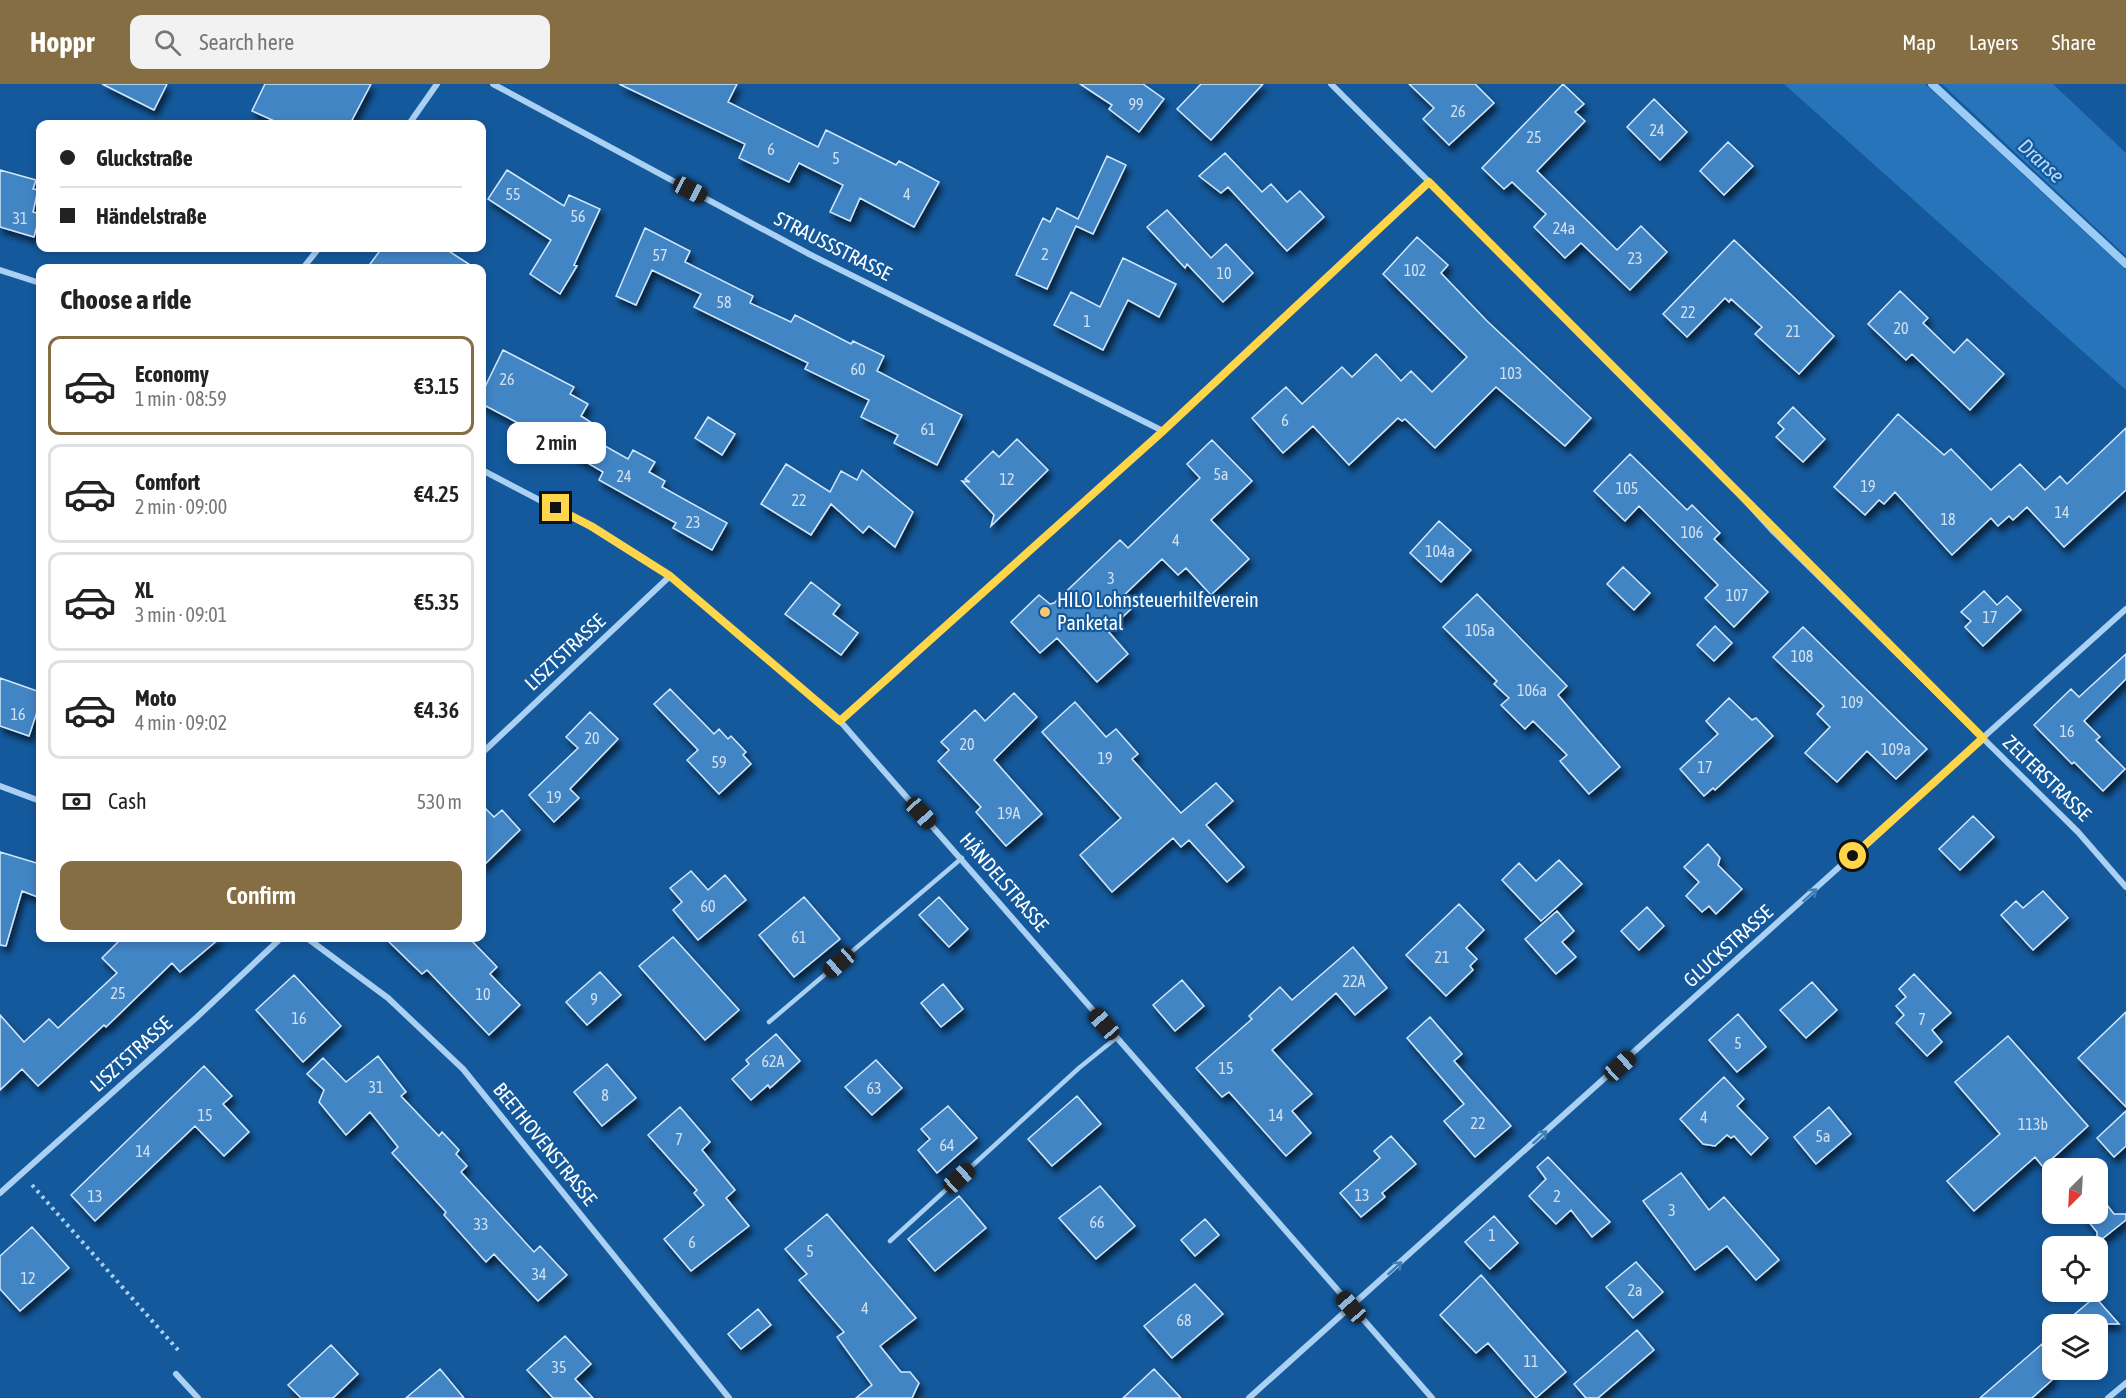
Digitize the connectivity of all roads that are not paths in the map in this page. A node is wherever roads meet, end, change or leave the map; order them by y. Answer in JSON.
{"nodes":[{"id":1,"x":437,"y":84,"type":"edge"},
{"id":2,"x":493,"y":84,"type":"edge"},
{"id":3,"x":1331,"y":84,"type":"edge"},
{"id":4,"x":412,"y":120,"type":"edge"},
{"id":5,"x":1429,"y":182,"type":"junction"},
{"id":6,"x":317,"y":252,"type":"edge"},
{"id":7,"x":306,"y":264,"type":"edge"},
{"id":8,"x":0,"y":270,"type":"edge"},
{"id":9,"x":36,"y":282,"type":"edge"},
{"id":10,"x":1163,"y":431,"type":"junction"},
{"id":11,"x":486,"y":472,"type":"edge"},
{"id":12,"x":670,"y":576,"type":"junction"},
{"id":13,"x":2126,"y":609,"type":"edge"},
{"id":14,"x":840,"y":721,"type":"junction"},
{"id":15,"x":1983,"y":738,"type":"junction"},
{"id":16,"x":486,"y":749,"type":"edge"},
{"id":17,"x":0,"y":786,"type":"edge"},
{"id":18,"x":36,"y":800,"type":"edge"},
{"id":19,"x":962,"y":858,"type":"junction"},
{"id":20,"x":2126,"y":887,"type":"edge"},
{"id":21,"x":277,"y":942,"type":"edge"},
{"id":22,"x":312,"y":942,"type":"edge"},
{"id":23,"x":769,"y":1022,"type":"dead end"},
{"id":24,"x":1116,"y":1038,"type":"junction"},
{"id":25,"x":0,"y":1192,"type":"edge"},
{"id":26,"x":890,"y":1241,"type":"dead end"},
{"id":27,"x":1351,"y":1307,"type":"junction"},
{"id":28,"x":176,"y":1374,"type":"dead end"},
{"id":29,"x":2126,"y":1383,"type":"edge"},
{"id":30,"x":198,"y":1398,"type":"edge"},
{"id":31,"x":729,"y":1398,"type":"edge"},
{"id":32,"x":1249,"y":1398,"type":"edge"},
{"id":33,"x":1432,"y":1398,"type":"edge"},
{"id":34,"x":2109,"y":1398,"type":"edge"}],
"edges":[{"from":1,"to":4,"type":"street"},
{"from":2,"to":10,"type":"street","name":"STRAUSSSTRASSE"},
{"from":3,"to":5,"type":"street","name":"ZELTERSTRASSE"},
{"from":5,"to":10,"type":"street"},
{"from":5,"to":15,"type":"street","name":"ZELTERSTRASSE"},
{"from":6,"to":7,"type":"street"},
{"from":8,"to":9,"type":"street"},
{"from":10,"to":14,"type":"street"},
{"from":11,"to":12,"type":"street","name":"HÄNDELSTRASSE"},
{"from":12,"to":14,"type":"street","name":"HÄNDELSTRASSE"},
{"from":12,"to":16,"type":"street","name":"LISZTSTRASSE"},
{"from":13,"to":15,"type":"street","name":"GLUCKSTRASSE"},
{"from":14,"to":19,"type":"street","name":"HÄNDELSTRASSE"},
{"from":15,"to":20,"type":"street","name":"ZELTERSTRASSE"},
{"from":27,"to":15,"type":"street","name":"GLUCKSTRASSE","one_way":true},
{"from":17,"to":18,"type":"street"},
{"from":19,"to":23,"type":"lane"},
{"from":19,"to":24,"type":"street","name":"HÄNDELSTRASSE"},
{"from":21,"to":25,"type":"street","name":"LISZTSTRASSE"},
{"from":22,"to":31,"type":"street","name":"BEETHOVENSTRASSE"},
{"from":24,"to":26,"type":"lane"},
{"from":24,"to":27,"type":"street","name":"HÄNDELSTRASSE"},
{"from":27,"to":32,"type":"street","name":"GLUCKSTRASSE"},
{"from":27,"to":33,"type":"street","name":"HÄNDELSTRASSE"},
{"from":28,"to":30,"type":"street"},
{"from":29,"to":34,"type":"street"}]}
